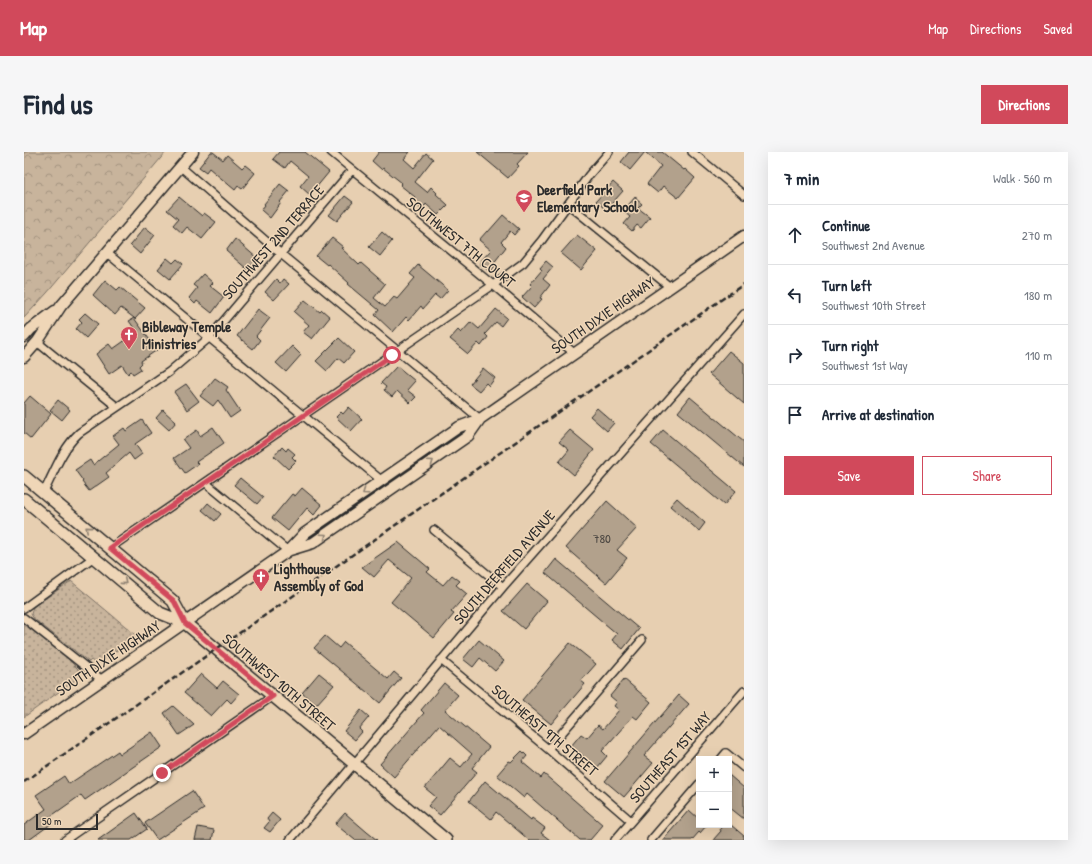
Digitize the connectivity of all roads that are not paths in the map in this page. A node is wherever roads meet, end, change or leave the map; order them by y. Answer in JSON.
{"nodes":[{"id":1,"x":194,"y":152,"type":"edge"},
{"id":2,"x":331,"y":152,"type":"edge"},
{"id":3,"x":609,"y":152,"type":"edge"},
{"id":4,"x":692,"y":152,"type":"edge"},
{"id":5,"x":180,"y":167,"type":"junction"},
{"id":6,"x":352,"y":170,"type":"junction"},
{"id":7,"x":744,"y":195,"type":"edge"},
{"id":8,"x":568,"y":204,"type":"junction"},
{"id":9,"x":744,"y":236,"type":"edge"},
{"id":10,"x":107,"y":254,"type":"junction"},
{"id":11,"x":281,"y":254,"type":"junction"},
{"id":12,"x":493,"y":285,"type":"junction"},
{"id":13,"x":670,"y":287,"type":"junction"},
{"id":14,"x":61,"y":306,"type":"junction"},
{"id":15,"x":743,"y":315,"type":"edge"},
{"id":16,"x":24,"y":337,"type":"edge"},
{"id":17,"x":210,"y":337,"type":"junction"},
{"id":18,"x":38,"y":341,"type":"junction"},
{"id":19,"x":398,"y":351,"type":"junction"},
{"id":20,"x":574,"y":353,"type":"junction"},
{"id":21,"x":24,"y":357,"type":"edge"},
{"id":22,"x":117,"y":407,"type":"junction"},
{"id":23,"x":304,"y":416,"type":"junction"},
{"id":24,"x":480,"y":418,"type":"junction"},
{"id":25,"x":24,"y":476,"type":"edge"},
{"id":26,"x":381,"y":480,"type":"junction"},
{"id":27,"x":206,"y":483,"type":"junction"},
{"id":28,"x":44,"y":492,"type":"junction"},
{"id":29,"x":24,"y":499,"type":"edge"},
{"id":30,"x":434,"y":530,"type":"dead end"},
{"id":31,"x":110,"y":548,"type":"junction"},
{"id":32,"x":288,"y":551,"type":"junction"},
{"id":33,"x":94,"y":556,"type":"junction"},
{"id":34,"x":503,"y":587,"type":"junction"},
{"id":35,"x":24,"y":608,"type":"edge"},
{"id":36,"x":24,"y":618,"type":"edge"},
{"id":37,"x":185,"y":623,"type":"junction"},
{"id":38,"x":642,"y":640,"type":"dead end"},
{"id":39,"x":441,"y":660,"type":"junction"},
{"id":40,"x":102,"y":680,"type":"junction"},
{"id":41,"x":744,"y":691,"type":"edge"},
{"id":42,"x":273,"y":696,"type":"junction"},
{"id":43,"x":24,"y":734,"type":"edge"},
{"id":44,"x":548,"y":749,"type":"junction"},
{"id":45,"x":732,"y":758,"type":"edge"},
{"id":46,"x":355,"y":764,"type":"junction"},
{"id":47,"x":744,"y":768,"type":"edge"},
{"id":48,"x":696,"y":788,"type":"edge"},
{"id":49,"x":631,"y":821,"type":"junction"},
{"id":50,"x":64,"y":840,"type":"edge"},
{"id":51,"x":290,"y":840,"type":"edge"},
{"id":52,"x":446,"y":840,"type":"edge"},
{"id":53,"x":616,"y":840,"type":"edge"},
{"id":54,"x":651,"y":840,"type":"edge"}],
"edges":[{"from":1,"to":5,"type":"main road"},
{"from":2,"to":6,"type":"street","name":"SOUTHWEST 7TH COURT"},
{"from":3,"to":8,"type":"street"},
{"from":4,"to":7,"type":"street"},
{"from":5,"to":10,"type":"main road"},
{"from":5,"to":11,"type":"street"},
{"from":6,"to":11,"type":"street","name":"SOUTHWEST 2ND TERRACE"},
{"from":6,"to":12,"type":"street","name":"SOUTHWEST 7TH COURT"},
{"from":8,"to":12,"type":"street"},
{"from":8,"to":13,"type":"street"},
{"from":9,"to":13,"type":"main road","name":"SOUTH DIXIE HIGHWAY"},
{"from":10,"to":14,"type":"main road"},
{"from":10,"to":17,"type":"street"},
{"from":11,"to":17,"type":"street","name":"SOUTHWEST 2ND TERRACE"},
{"from":11,"to":19,"type":"street"},
{"from":12,"to":19,"type":"street"},
{"from":12,"to":20,"type":"street","name":"SOUTHWEST 7TH COURT"},
{"from":13,"to":20,"type":"main road","name":"SOUTH DIXIE HIGHWAY"},
{"from":14,"to":16,"type":"main road"},
{"from":14,"to":18,"type":"main road"},
{"from":15,"to":34,"type":"street","name":"SOUTH DEERFIELD AVENUE"},
{"from":17,"to":22,"type":"street","name":"SOUTHWEST 2ND TERRACE"},
{"from":17,"to":23,"type":"street"},
{"from":18,"to":21,"type":"main road"},
{"from":18,"to":22,"type":"street"},
{"from":19,"to":23,"type":"street"},
{"from":19,"to":24,"type":"street"},
{"from":20,"to":24,"type":"main road","name":"SOUTH DIXIE HIGHWAY"},
{"from":22,"to":28,"type":"street","name":"SOUTHWEST 2ND TERRACE"},
{"from":23,"to":26,"type":"street"},
{"from":23,"to":27,"type":"street"},
{"from":24,"to":26,"type":"main road","name":"SOUTH DIXIE HIGHWAY"},
{"from":32,"to":24,"type":"main road","name":"SOUTH DIXIE HIGHWAY","one_way":true},
{"from":25,"to":28,"type":"main road","name":"SOUTHWEST 10TH STREET"},
{"from":26,"to":32,"type":"main road","name":"SOUTH DIXIE HIGHWAY","one_way":true},
{"from":27,"to":31,"type":"street"},
{"from":27,"to":32,"type":"street"},
{"from":31,"to":28,"type":"main road","name":"SOUTHWEST 10TH STREET","one_way":true},
{"from":29,"to":33,"type":"main road","name":"SOUTHWEST 10TH STREET"},
{"from":30,"to":34,"type":"street"},
{"from":31,"to":37,"type":"main road","name":"SOUTHWEST 10TH STREET"},
{"from":32,"to":37,"type":"main road","name":"SOUTH DIXIE HIGHWAY"},
{"from":33,"to":35,"type":"street"},
{"from":33,"to":37,"type":"main road","name":"SOUTHWEST 10TH STREET","one_way":true},
{"from":34,"to":39,"type":"street","name":"SOUTH DEERFIELD AVENUE"},
{"from":36,"to":40,"type":"street"},
{"from":37,"to":40,"type":"main road","name":"SOUTH DIXIE HIGHWAY"},
{"from":37,"to":42,"type":"main road","name":"SOUTHWEST 10TH STREET"},
{"from":38,"to":44,"type":"street"},
{"from":39,"to":44,"type":"street","name":"SOUTHEAST 9TH STREET"},
{"from":39,"to":46,"type":"street","name":"SOUTH DEERFIELD AVENUE"},
{"from":40,"to":43,"type":"main road","name":"SOUTH DIXIE HIGHWAY"},
{"from":41,"to":49,"type":"street","name":"SOUTHEAST 1ST WAY"},
{"from":42,"to":46,"type":"main road","name":"SOUTHWEST 10TH STREET"},
{"from":42,"to":50,"type":"street"},
{"from":44,"to":49,"type":"street","name":"SOUTHEAST 9TH STREET"},
{"from":45,"to":47,"type":"street"},
{"from":46,"to":51,"type":"street","name":"SOUTH DEERFIELD AVENUE"},
{"from":46,"to":52,"type":"main road","name":"SOUTHWEST 10TH STREET"},
{"from":48,"to":54,"type":"street"},
{"from":49,"to":53,"type":"street","name":"SOUTHEAST 1ST WAY"}]}
